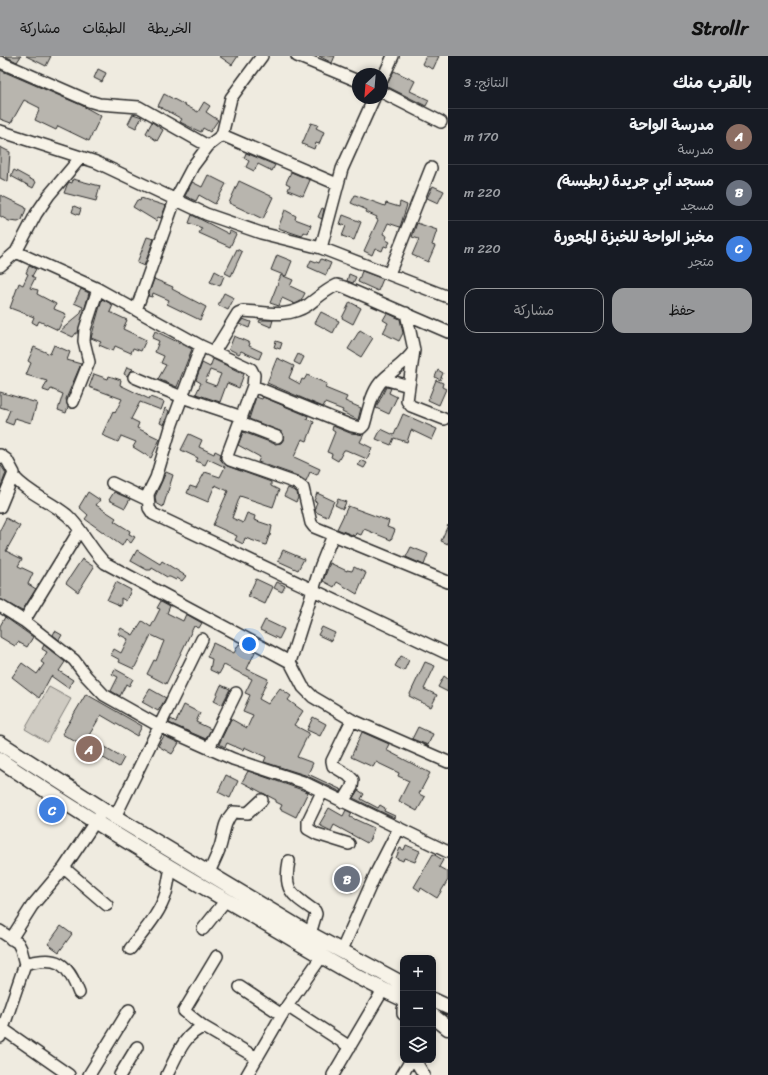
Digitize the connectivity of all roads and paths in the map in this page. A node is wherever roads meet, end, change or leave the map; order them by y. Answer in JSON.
{"nodes":[{"id":1,"x":262,"y":56,"type":"edge"},
{"id":2,"x":393,"y":56,"type":"edge"},
{"id":3,"x":302,"y":57,"type":"edge"},
{"id":4,"x":0,"y":62,"type":"edge"},
{"id":5,"x":388,"y":68,"type":"edge"},
{"id":6,"x":352,"y":78,"type":"edge"},
{"id":7,"x":388,"y":95,"type":"edge"},
{"id":8,"x":371,"y":104,"type":"edge"},
{"id":9,"x":441,"y":122,"type":"dead end"},
{"id":10,"x":0,"y":131,"type":"edge"},
{"id":11,"x":222,"y":135,"type":"junction"},
{"id":12,"x":208,"y":146,"type":"junction"},
{"id":13,"x":81,"y":156,"type":"junction"},
{"id":14,"x":431,"y":168,"type":"dead end"},
{"id":15,"x":337,"y":184,"type":"junction"},
{"id":16,"x":175,"y":200,"type":"junction"},
{"id":17,"x":321,"y":248,"type":"junction"},
{"id":18,"x":16,"y":252,"type":"junction"},
{"id":19,"x":0,"y":266,"type":"edge"},
{"id":20,"x":389,"y":274,"type":"junction"},
{"id":21,"x":98,"y":289,"type":"junction"},
{"id":22,"x":448,"y":297,"type":"edge"},
{"id":23,"x":136,"y":310,"type":"junction"},
{"id":24,"x":406,"y":314,"type":"junction"},
{"id":25,"x":448,"y":332,"type":"edge"},
{"id":26,"x":201,"y":346,"type":"junction"},
{"id":27,"x":414,"y":350,"type":"junction"},
{"id":28,"x":214,"y":352,"type":"junction"},
{"id":29,"x":134,"y":377,"type":"dead end"},
{"id":30,"x":384,"y":379,"type":"junction"},
{"id":31,"x":253,"y":386,"type":"junction"},
{"id":32,"x":409,"y":386,"type":"junction"},
{"id":33,"x":182,"y":397,"type":"junction"},
{"id":34,"x":73,"y":402,"type":"dead end"},
{"id":35,"x":444,"y":419,"type":"dead end"},
{"id":36,"x":241,"y":420,"type":"junction"},
{"id":37,"x":277,"y":437,"type":"dead end"},
{"id":38,"x":0,"y":455,"type":"edge"},
{"id":39,"x":14,"y":478,"type":"junction"},
{"id":40,"x":112,"y":483,"type":"dead end"},
{"id":41,"x":148,"y":500,"type":"junction"},
{"id":42,"x":0,"y":507,"type":"edge"},
{"id":43,"x":79,"y":531,"type":"junction"},
{"id":44,"x":333,"y":535,"type":"junction"},
{"id":45,"x":448,"y":582,"type":"edge"},
{"id":46,"x":313,"y":591,"type":"junction"},
{"id":47,"x":0,"y":606,"type":"edge"},
{"id":48,"x":24,"y":621,"type":"junction"},
{"id":49,"x":202,"y":639,"type":"dead end"},
{"id":50,"x":448,"y":654,"type":"edge"},
{"id":51,"x":290,"y":662,"type":"junction"},
{"id":52,"x":236,"y":693,"type":"dead end"},
{"id":53,"x":352,"y":720,"type":"junction"},
{"id":54,"x":159,"y":726,"type":"junction"},
{"id":55,"x":0,"y":743,"type":"edge"},
{"id":56,"x":210,"y":748,"type":"junction"},
{"id":57,"x":0,"y":760,"type":"edge"},
{"id":58,"x":447,"y":760,"type":"edge"},
{"id":59,"x":322,"y":792,"type":"junction"},
{"id":60,"x":262,"y":800,"type":"dead end"},
{"id":61,"x":343,"y":802,"type":"junction"},
{"id":62,"x":109,"y":814,"type":"junction"},
{"id":63,"x":95,"y":822,"type":"junction"},
{"id":64,"x":399,"y":828,"type":"junction"},
{"id":65,"x":349,"y":844,"type":"dead end"},
{"id":66,"x":448,"y":852,"type":"edge"},
{"id":67,"x":289,"y":861,"type":"dead end"},
{"id":68,"x":64,"y":868,"type":"junction"},
{"id":69,"x":171,"y":868,"type":"junction"},
{"id":70,"x":209,"y":874,"type":"junction"},
{"id":71,"x":226,"y":900,"type":"junction"},
{"id":72,"x":107,"y":905,"type":"dead end"},
{"id":73,"x":203,"y":929,"type":"dead end"},
{"id":74,"x":0,"y":931,"type":"edge"},
{"id":75,"x":310,"y":934,"type":"junction"},
{"id":76,"x":11,"y":939,"type":"junction"},
{"id":77,"x":130,"y":949,"type":"dead end"},
{"id":78,"x":341,"y":952,"type":"junction"},
{"id":79,"x":217,"y":956,"type":"dead end"},
{"id":80,"x":322,"y":956,"type":"junction"},
{"id":81,"x":25,"y":964,"type":"junction"},
{"id":82,"x":400,"y":982,"type":"edge"},
{"id":83,"x":240,"y":987,"type":"dead end"},
{"id":84,"x":383,"y":990,"type":"junction"},
{"id":85,"x":79,"y":993,"type":"dead end"},
{"id":86,"x":400,"y":998,"type":"edge"},
{"id":87,"x":436,"y":1001,"type":"edge"},
{"id":88,"x":448,"y":1007,"type":"edge"},
{"id":89,"x":129,"y":1010,"type":"dead end"},
{"id":90,"x":284,"y":1010,"type":"junction"},
{"id":91,"x":436,"y":1018,"type":"edge"},
{"id":92,"x":204,"y":1027,"type":"junction"},
{"id":93,"x":448,"y":1028,"type":"edge"},
{"id":94,"x":1,"y":1031,"type":"edge"},
{"id":95,"x":137,"y":1047,"type":"dead end"},
{"id":96,"x":350,"y":1047,"type":"junction"},
{"id":97,"x":257,"y":1058,"type":"junction"},
{"id":98,"x":409,"y":1063,"type":"edge"},
{"id":99,"x":417,"y":1063,"type":"edge"},
{"id":100,"x":69,"y":1075,"type":"edge"},
{"id":101,"x":89,"y":1075,"type":"edge"},
{"id":102,"x":120,"y":1075,"type":"edge"},
{"id":103,"x":167,"y":1075,"type":"edge"},
{"id":104,"x":247,"y":1075,"type":"edge"},
{"id":105,"x":333,"y":1075,"type":"edge"},
{"id":106,"x":402,"y":1075,"type":"edge"},
{"id":107,"x":424,"y":1075,"type":"edge"}],
"edges":[{"from":1,"to":11,"type":"street"},
{"from":2,"to":5,"type":"street"},
{"from":3,"to":6,"type":"street"},
{"from":4,"to":12,"type":"street"},
{"from":7,"to":9,"type":"street"},
{"from":8,"to":15,"type":"street"},
{"from":10,"to":13,"type":"street"},
{"from":11,"to":12,"type":"street"},
{"from":11,"to":15,"type":"street"},
{"from":12,"to":16,"type":"street"},
{"from":13,"to":16,"type":"street"},
{"from":13,"to":18,"type":"street"},
{"from":14,"to":20,"type":"street"},
{"from":15,"to":17,"type":"street"},
{"from":16,"to":17,"type":"street"},
{"from":16,"to":23,"type":"street"},
{"from":17,"to":20,"type":"street"},
{"from":18,"to":19,"type":"street"},
{"from":18,"to":21,"type":"street"},
{"from":20,"to":22,"type":"street"},
{"from":21,"to":23,"type":"street"},
{"from":21,"to":34,"type":"street"},
{"from":23,"to":26,"type":"street"},
{"from":24,"to":25,"type":"street"},
{"from":24,"to":27,"type":"street"},
{"from":24,"to":28,"type":"street"},
{"from":26,"to":28,"type":"street"},
{"from":26,"to":33,"type":"street"},
{"from":27,"to":30,"type":"street"},
{"from":27,"to":32,"type":"street"},
{"from":28,"to":31,"type":"street"},
{"from":29,"to":33,"type":"street"},
{"from":30,"to":31,"type":"street"},
{"from":30,"to":32,"type":"street"},
{"from":31,"to":36,"type":"street"},
{"from":32,"to":35,"type":"street"},
{"from":33,"to":36,"type":"street"},
{"from":33,"to":41,"type":"street"},
{"from":36,"to":37,"type":"street"},
{"from":36,"to":44,"type":"street"},
{"from":38,"to":39,"type":"street"},
{"from":39,"to":42,"type":"street"},
{"from":39,"to":43,"type":"street"},
{"from":40,"to":41,"type":"street"},
{"from":41,"to":46,"type":"street"},
{"from":43,"to":48,"type":"street"},
{"from":43,"to":51,"type":"street"},
{"from":44,"to":45,"type":"street"},
{"from":44,"to":46,"type":"street"},
{"from":46,"to":50,"type":"street"},
{"from":46,"to":51,"type":"street"},
{"from":47,"to":48,"type":"street"},
{"from":48,"to":54,"type":"street"},
{"from":49,"to":54,"type":"street"},
{"from":51,"to":53,"type":"street"},
{"from":52,"to":56,"type":"street"},
{"from":53,"to":58,"type":"street"},
{"from":53,"to":61,"type":"street"},
{"from":54,"to":56,"type":"street"},
{"from":54,"to":62,"type":"street"},
{"from":55,"to":62,"type":"main road"},
{"from":56,"to":59,"type":"street"},
{"from":57,"to":63,"type":"main road"},
{"from":59,"to":61,"type":"street"},
{"from":59,"to":65,"type":"street"},
{"from":60,"to":70,"type":"street"},
{"from":61,"to":64,"type":"street"},
{"from":62,"to":63,"type":"street"},
{"from":62,"to":70,"type":"main road"},
{"from":63,"to":68,"type":"street"},
{"from":63,"to":69,"type":"main road"},
{"from":64,"to":66,"type":"street"},
{"from":64,"to":78,"type":"street"},
{"from":67,"to":75,"type":"street"},
{"from":68,"to":72,"type":"street"},
{"from":68,"to":76,"type":"street"},
{"from":69,"to":71,"type":"main road"},
{"from":69,"to":77,"type":"street"},
{"from":70,"to":75,"type":"main road"},
{"from":71,"to":73,"type":"street"},
{"from":71,"to":80,"type":"main road"},
{"from":74,"to":76,"type":"street"},
{"from":75,"to":78,"type":"main road"},
{"from":76,"to":81,"type":"street"},
{"from":78,"to":82,"type":"main road"},
{"from":79,"to":92,"type":"street"},
{"from":80,"to":84,"type":"main road"},
{"from":80,"to":90,"type":"street"},
{"from":81,"to":85,"type":"street"},
{"from":81,"to":94,"type":"street"},
{"from":83,"to":90,"type":"street"},
{"from":84,"to":86,"type":"main road"},
{"from":84,"to":96,"type":"street"},
{"from":87,"to":88,"type":"main road"},
{"from":89,"to":101,"type":"street"},
{"from":90,"to":96,"type":"street"},
{"from":90,"to":97,"type":"street"},
{"from":91,"to":93,"type":"main road"},
{"from":92,"to":97,"type":"street"},
{"from":92,"to":103,"type":"street"},
{"from":94,"to":100,"type":"street"},
{"from":95,"to":102,"type":"street"},
{"from":96,"to":105,"type":"street"},
{"from":97,"to":104,"type":"street"},
{"from":98,"to":106,"type":"street"},
{"from":99,"to":107,"type":"street"}]}
